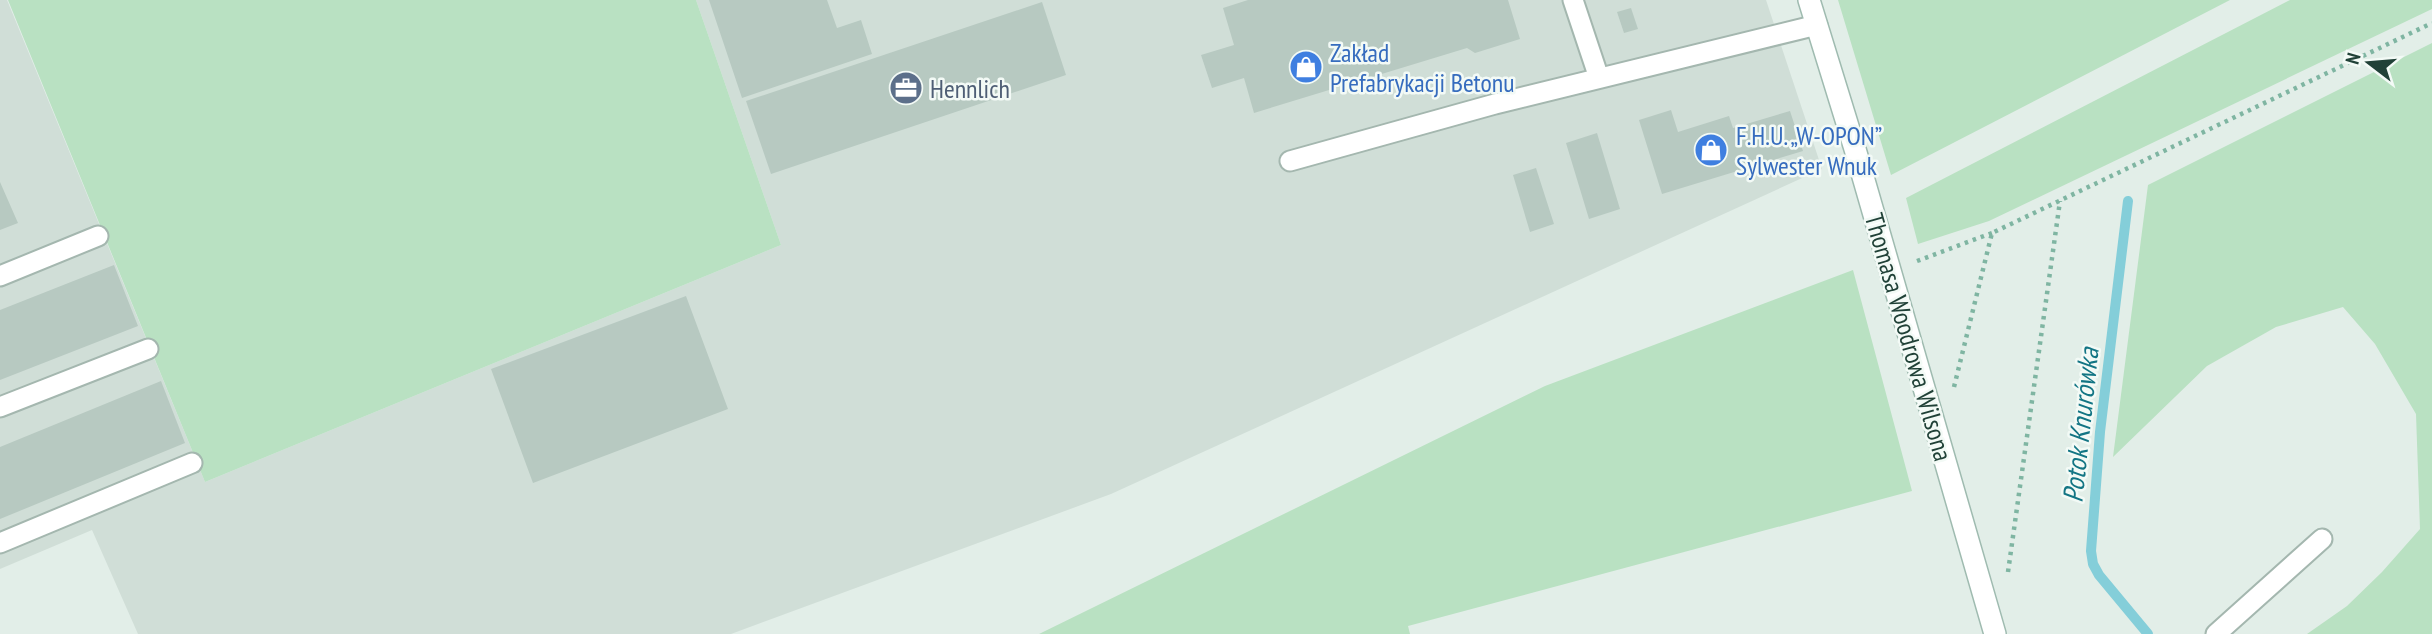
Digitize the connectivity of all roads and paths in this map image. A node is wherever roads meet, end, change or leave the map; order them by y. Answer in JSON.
{"nodes":[{"id":1,"x":1573,"y":0,"type":"edge"},
{"id":2,"x":1809,"y":0,"type":"edge"},
{"id":3,"x":2432,"y":23,"type":"edge"},
{"id":4,"x":1817,"y":25,"type":"junction"},
{"id":5,"x":1600,"y":78,"type":"junction"},
{"id":6,"x":1290,"y":161,"type":"dead end"},
{"id":7,"x":2060,"y":201,"type":"junction"},
{"id":8,"x":1992,"y":233,"type":"junction"},
{"id":9,"x":97,"y":236,"type":"dead end"},
{"id":10,"x":1889,"y":270,"type":"junction"},
{"id":11,"x":0,"y":276,"type":"edge"},
{"id":12,"x":148,"y":348,"type":"dead end"},
{"id":13,"x":1954,"y":390,"type":"dead end"},
{"id":14,"x":0,"y":407,"type":"edge"},
{"id":15,"x":192,"y":464,"type":"dead end"},
{"id":16,"x":2322,"y":539,"type":"dead end"},
{"id":17,"x":0,"y":543,"type":"edge"},
{"id":18,"x":2007,"y":573,"type":"dead end"},
{"id":19,"x":1995,"y":634,"type":"edge"},
{"id":20,"x":2216,"y":634,"type":"edge"}],
"edges":[{"from":1,"to":5,"type":"lane"},
{"from":2,"to":4,"type":"street","name":"Thomasa Woodrowa Wilsona"},
{"from":3,"to":7,"type":"path"},
{"from":4,"to":5,"type":"lane"},
{"from":4,"to":10,"type":"street","name":"Thomasa Woodrowa Wilsona"},
{"from":5,"to":6,"type":"lane"},
{"from":7,"to":8,"type":"path"},
{"from":7,"to":18,"type":"path"},
{"from":8,"to":10,"type":"path"},
{"from":8,"to":13,"type":"path"},
{"from":9,"to":11,"type":"lane"},
{"from":10,"to":19,"type":"street","name":"Thomasa Woodrowa Wilsona"},
{"from":12,"to":14,"type":"lane"},
{"from":15,"to":17,"type":"lane"},
{"from":16,"to":20,"type":"lane"}]}
